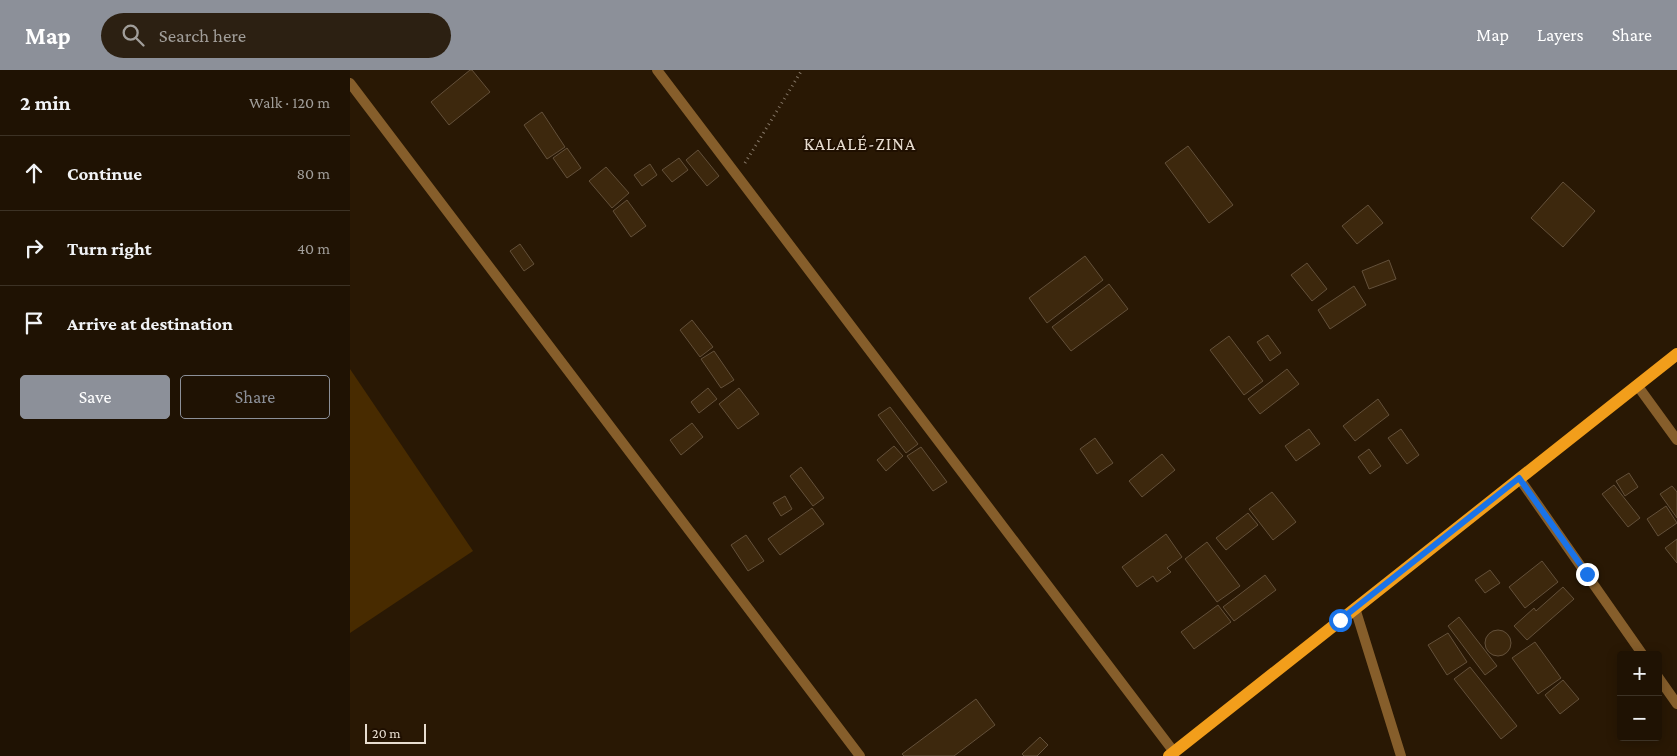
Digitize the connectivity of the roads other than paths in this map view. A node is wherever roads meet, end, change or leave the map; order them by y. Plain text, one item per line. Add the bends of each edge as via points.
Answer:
1 (656, 70) edge
2 (350, 83) edge
3 (1677, 354) edge
4 (1637, 386) junction
5 (1677, 440) edge
6 (1519, 478) junction
7 (1355, 608) junction
8 (1640, 651) edge
9 (1662, 683) edge
10 (1677, 704) edge
11 (1171, 754) edge
12 (860, 756) edge
13 (1401, 756) edge

1 - 11 street
2 - 12 street
3 - 4 main road
4 - 5 street
4 - 6 main road
6 - 7 main road
6 - 8 street
7 - 11 main road
7 - 13 street
9 - 10 street

